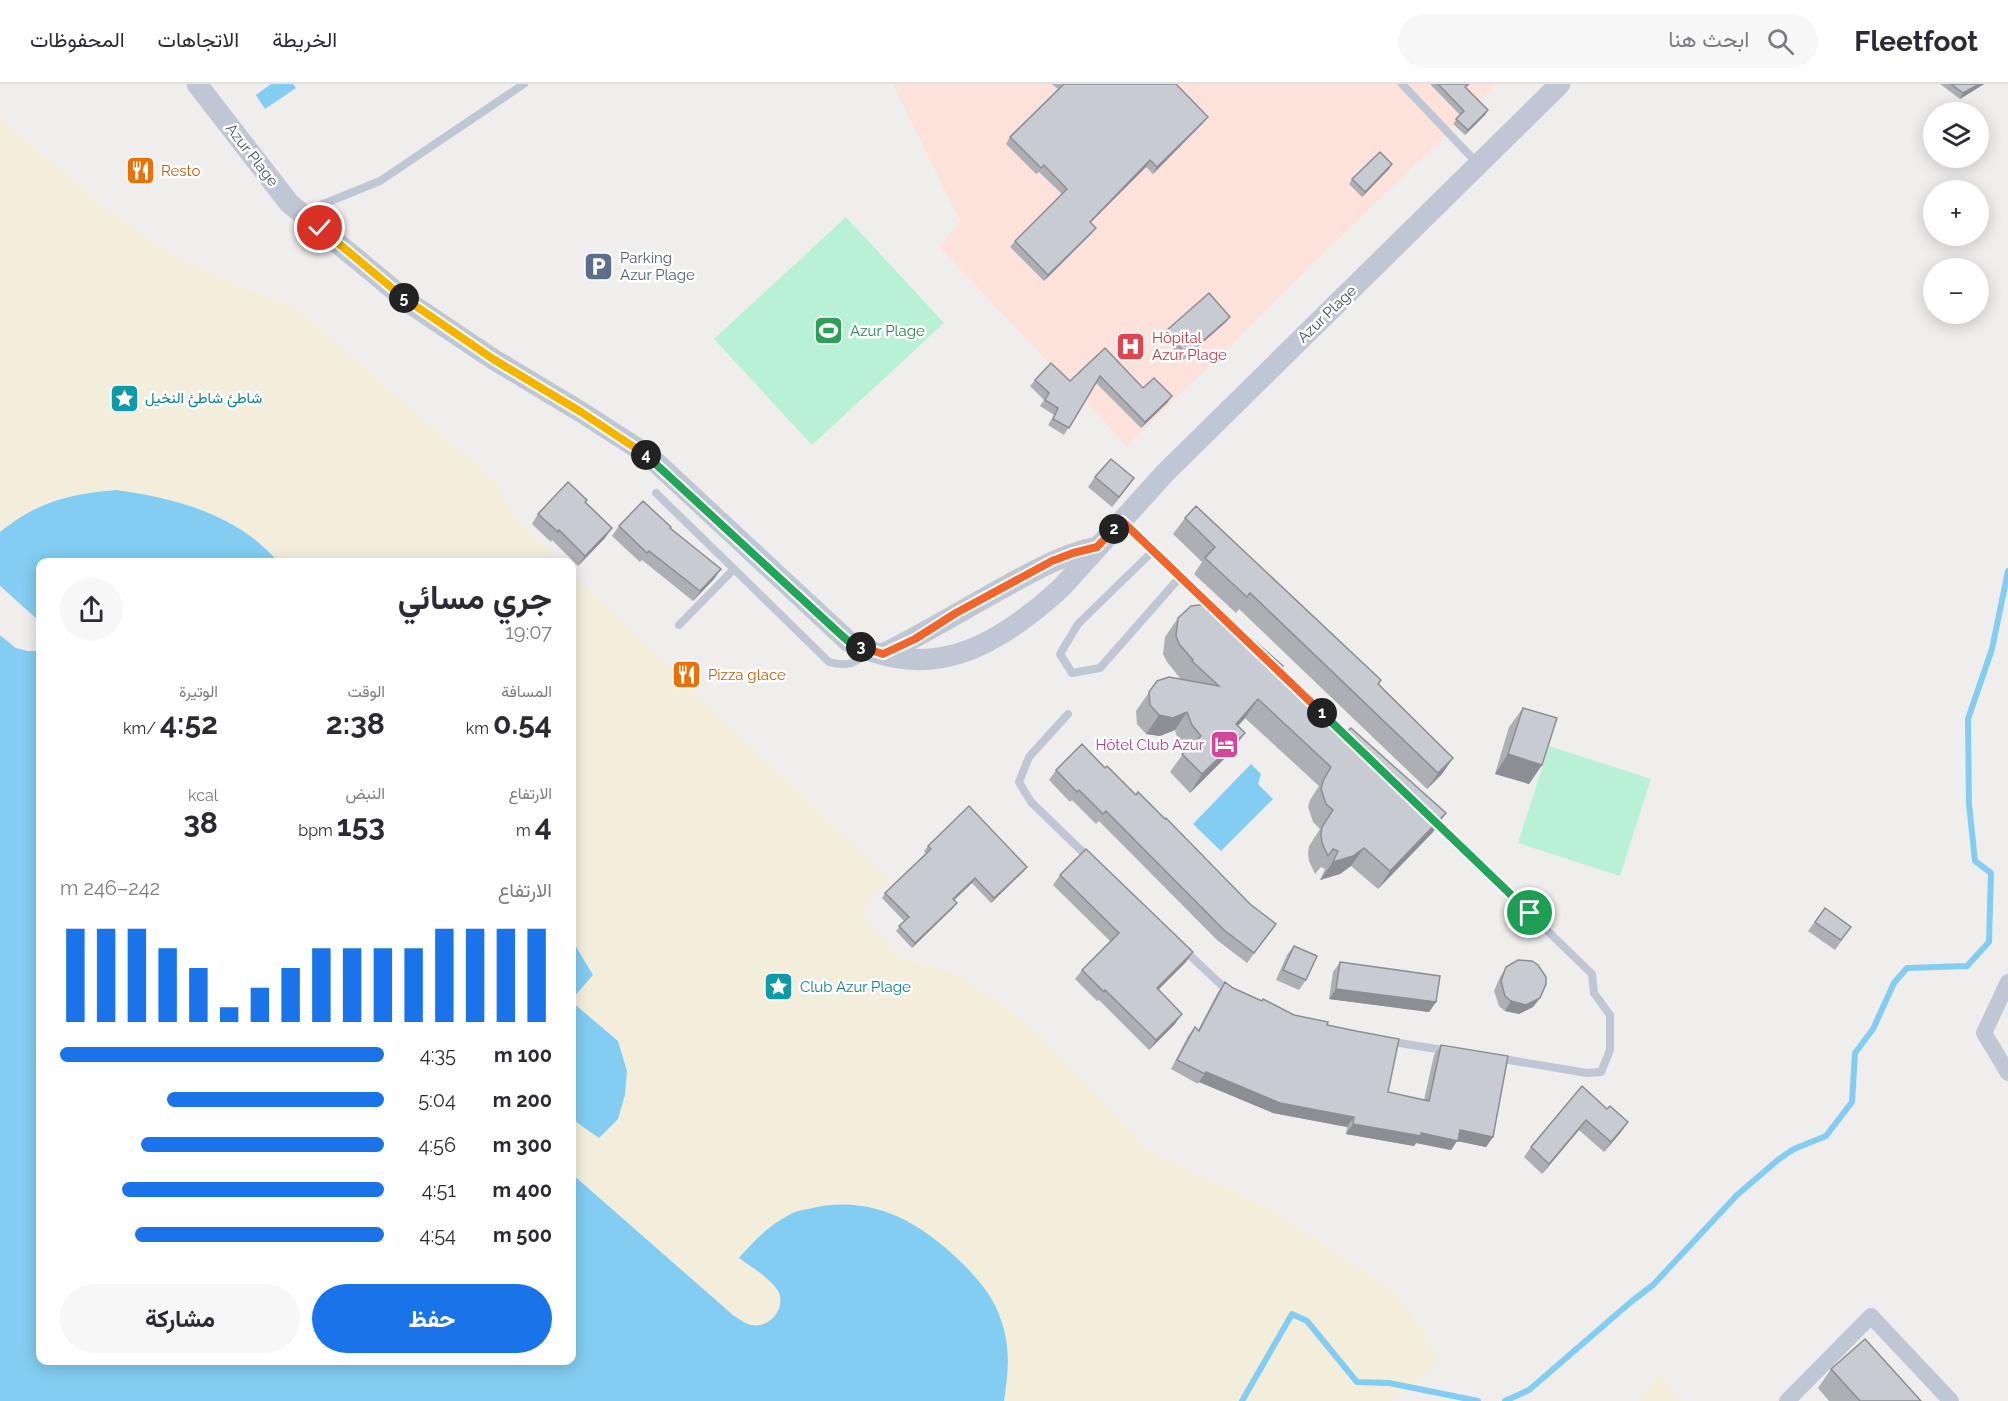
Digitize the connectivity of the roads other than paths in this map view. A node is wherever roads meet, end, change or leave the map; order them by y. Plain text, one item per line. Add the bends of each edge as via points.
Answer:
1 (197, 84) edge
2 (524, 84) edge
3 (1402, 84) edge
4 (1560, 84) edge
5 (1478, 164) junction
6 (301, 213) junction
7 (656, 492) dead end
8 (1122, 521) junction
9 (1097, 547) junction
10 (1153, 551) junction
11 (734, 569) junction
12 (1180, 577) junction
13 (1221, 616) edge
14 (678, 625) dead end
15 (875, 652) junction
16 (1262, 655) edge
17 (1068, 714) dead end
18 (1356, 745) edge
19 (1425, 812) edge
20 (1099, 868) edge
21 (1176, 942) edge
22 (2008, 982) edge
23 (1239, 995) edge
24 (1372, 1038) edge
25 (1463, 1053) edge
26 (1486, 1056) edge
27 (2008, 1073) edge
28 (1787, 1401) edge
29 (1951, 1401) edge

1 - 6 street, Azur Plage via 289,203
2 - 6 lane via 380,181
3 - 5 lane
4 - 5 street, Azur Plage
5 - 8 street, Azur Plage via 1165,473
6 - 15 street, Azur Plage via 411,304 648,455 844,637
7 - 11 lane
8 - 9 street, Azur Plage
8 - 10 lane
9 - 15 street via 1052,561 915,639
9 - 15 street, Azur Plage via 1048,600 979,647 946,658 915,661
10 - 12 lane
10 - 12 lane via 1078,624 1060,654 1072,673 1100,668
11 - 14 lane
11 - 15 lane via 829,662 846,665
12 - 13 lane
16 - 18 lane
17 - 20 lane via 1029,757 1019,782 1031,802
19 - 26 lane via 1592,974 1594,993 1610,1015 1610,1050 1601,1072
21 - 23 lane via 1228,992
22 - 27 street via 1984,1033
24 - 25 lane
28 - 29 street via 1871,1317

